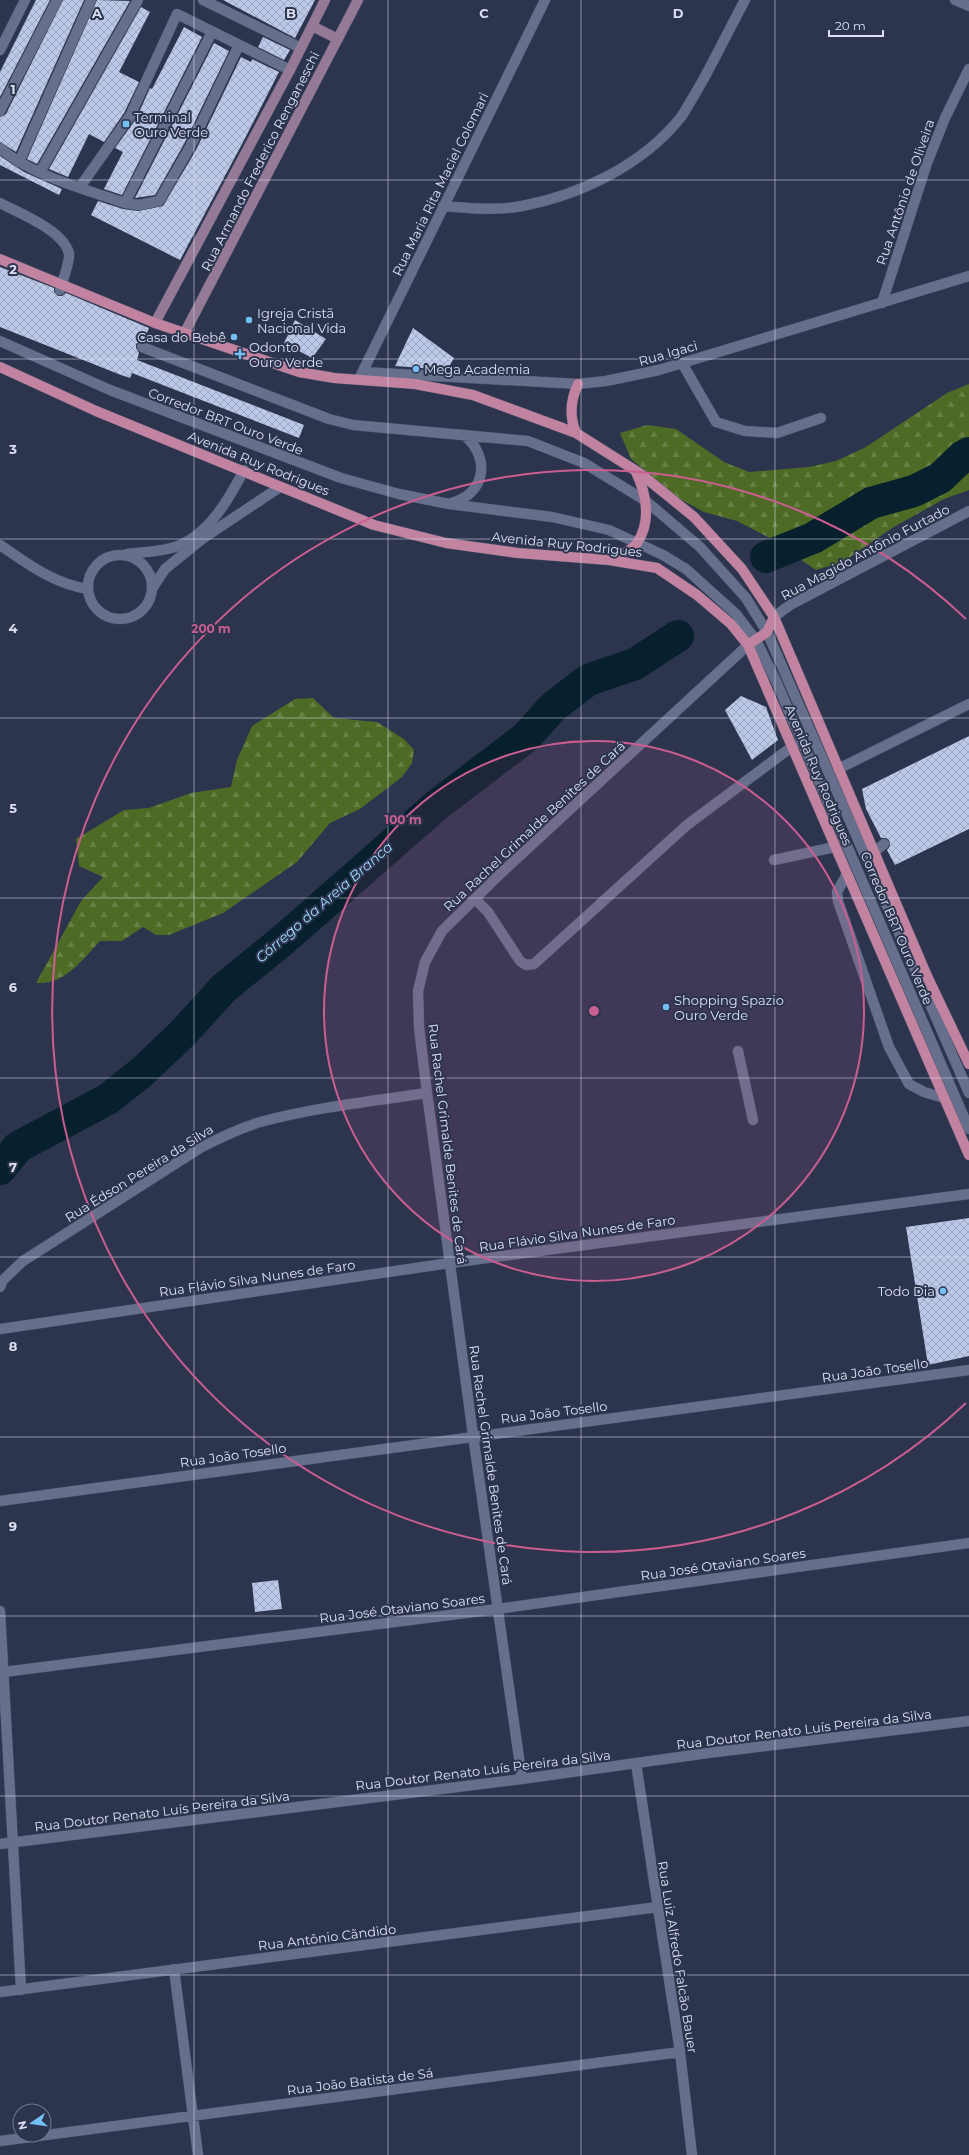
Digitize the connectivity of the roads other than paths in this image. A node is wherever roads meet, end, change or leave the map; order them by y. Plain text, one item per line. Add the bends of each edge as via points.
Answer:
1 (25, 0) edge
2 (57, 0) edge
3 (91, 0) edge
4 (138, 0) edge
5 (203, 0) edge
6 (324, 0) edge
7 (358, 0) edge
8 (545, 0) edge
9 (745, 0) edge
10 (955, 0) edge
11 (969, 6) edge
12 (312, 26) junction
13 (212, 32) junction
14 (338, 39) junction
15 (239, 45) junction
16 (301, 48) junction
17 (0, 50) edge
18 (290, 70) junction
19 (969, 70) edge
20 (0, 111) edge
21 (0, 148) edge
22 (19, 162) junction
23 (40, 172) junction
24 (80, 187) junction
25 (0, 203) edge
26 (125, 203) junction
27 (443, 206) junction
28 (0, 259) edge
29 (969, 276) edge
30 (61, 288) junction
31 (882, 303) junction
32 (155, 323) junction
33 (184, 334) junction
34 (0, 341) edge
35 (142, 347) dead end
36 (682, 363) junction
37 (0, 367) edge
38 (360, 376) junction
39 (578, 384) junction
40 (821, 418) dead end
41 (576, 433) junction
42 (464, 435) junction
43 (244, 470) junction
44 (635, 470) junction
45 (280, 487) junction
46 (646, 501) junction
47 (449, 504) junction
48 (969, 511) edge
49 (637, 543) junction
50 (0, 545) edge
51 (122, 554) junction
52 (609, 560) junction
53 (88, 589) junction
54 (152, 589) junction
55 (774, 616) junction
56 (767, 632) junction
57 (752, 642) junction
58 (969, 704) edge
59 (793, 746) junction
60 (838, 769) junction
61 (884, 844) dead end
62 (835, 847) junction
63 (874, 852) junction
64 (774, 860) dead end
65 (847, 874) junction
66 (475, 898) junction
67 (738, 1051) dead end
68 (969, 1064) edge
69 (427, 1093) junction
70 (969, 1093) edge
71 (944, 1098) junction
72 (753, 1120) dead end
73 (969, 1129) edge
74 (969, 1155) edge
75 (969, 1194) edge
76 (450, 1263) junction
77 (0, 1287) edge
78 (0, 1329) edge
79 (969, 1370) edge
80 (473, 1436) junction
81 (0, 1500) edge
82 (969, 1543) edge
83 (497, 1608) junction
84 (0, 1611) edge
85 (4, 1672) junction
86 (969, 1721) edge
87 (636, 1763) junction
88 (522, 1779) junction
89 (14, 1842) junction
90 (0, 1844) edge
91 (658, 1907) junction
92 (174, 1969) junction
93 (21, 1990) junction
94 (0, 1992) edge
95 (680, 2052) junction
96 (193, 2116) junction
97 (0, 2141) edge
98 (198, 2155) edge
99 (692, 2155) edge

1 - 17 street
2 - 20 street
3 - 22 street
4 - 23 street
5 - 16 street
6 - 12 main road, Rua Armando Frederico Renganeschi
7 - 14 main road, Rua Armando Frederico Renganeschi
8 - 27 street, Rua Maria Rita Maciel Colomari
9 - 27 street via 681,117 644,154 604,178 578,189 522,206 490,209
10 - 11 street
12 - 14 main road
12 - 16 main road, Rua Armando Frederico Renganeschi
13 - 15 street
13 - 24 street via 177,14 130,116
13 - 26 street
14 - 33 main road, Rua Armando Frederico Renganeschi
15 - 18 street
15 - 26 street via 190,147 158,201 139,206
16 - 18 main road, Rua Armando Frederico Renganeschi
18 - 32 main road, Rua Armando Frederico Renganeschi
19 - 31 street, Rua Antônio de Oliveira via 945,118 927,163
21 - 22 street
22 - 23 street
23 - 24 street
24 - 26 street
25 - 30 street via 54,233 64,243 69,255
27 - 38 street, Rua Maria Rita Maciel Colomari
28 - 30 main road, Avenida Ruy Rodrigues
29 - 31 street, Rua Igaci
30 - 32 main road, Avenida Ruy Rodrigues
31 - 36 street, Rua Igaci
32 - 33 main road, Avenida Ruy Rodrigues
33 - 38 main road, Avenida Ruy Rodrigues via 300,372 318,376
34 - 47 street, Corredor BRT Ouro Verde via 110,390 341,478
35 - 42 street, Corredor BRT Ouro Verde via 329,419 353,425
36 - 39 street, Rua Igaci via 621,378
36 - 40 street via 716,422 745,432 777,434
37 - 43 main road, Avenida Ruy Rodrigues via 96,411
38 - 39 street, Rua Igaci
38 - 41 main road, Avenida Ruy Rodrigues via 473,395
39 - 41 main road via 571,403 572,424
41 - 44 main road, Avenida Ruy Rodrigues
42 - 46 street, Corredor BRT Ouro Verde via 528,441 584,463
42 - 47 street via 476,446 482,470 472,492 465,498
43 - 45 main road, Avenida Ruy Rodrigues
43 - 51 street via 232,494 205,527 190,539 176,547
44 - 46 main road
44 - 55 main road, Avenida Ruy Rodrigues via 694,517 742,569
45 - 52 main road, Avenida Ruy Rodrigues via 374,525 446,543 518,553
45 - 54 street via 202,539 165,569
46 - 49 main road via 646,520
46 - 56 street, Corredor BRT Ouro Verde via 700,547 746,598
47 - 49 street, Corredor BRT Ouro Verde via 552,517 608,530
48 - 55 street, Rua Magido Antônio Furtado via 790,605
49 - 52 main road
49 - 57 street, Corredor BRT Ouro Verde via 686,569 736,614
50 - 53 street via 54,580 70,587
51 - 53 street via 101,560 93,568
51 - 54 street via 132,556 147,570
52 - 57 main road, Avenida Ruy Rodrigues via 657,568 697,594
53 - 54 street via 90,600 96,609 115,619 125,619 144,609 150,600
55 - 56 main road
55 - 60 main road, Avenida Ruy Rodrigues
56 - 57 main road
56 - 70 street, Corredor BRT Ouro Verde
57 - 59 main road, Avenida Ruy Rodrigues
57 - 66 street, Rua Rachel Grimalde Benites de Cará
57 - 73 street, Corredor BRT Ouro Verde via 779,689
58 - 60 street
59 - 62 main road, Avenida Ruy Rodrigues
59 - 66 street via 686,825 534,964 526,965 520,961 488,912
60 - 63 main road, Avenida Ruy Rodrigues
61 - 63 street
62 - 64 street
62 - 65 main road, Avenida Ruy Rodrigues
63 - 68 main road, Avenida Ruy Rodrigues via 927,976
65 - 71 main road, Avenida Ruy Rodrigues
65 - 71 street via 837,892 838,901 889,1047 909,1084
66 - 69 street, Rua Rachel Grimalde Benites de Cará via 442,931 425,962 418,991 419,1027
67 - 72 street
69 - 76 street, Rua Rachel Grimalde Benites de Cará
69 - 77 street, Rua Édson Pereira da Silva via 306,1111 264,1121 228,1134 200,1148 23,1261 3,1280
71 - 74 main road, Avenida Ruy Rodrigues
75 - 76 street, Rua Flávio Silva Nunes de Faro
76 - 78 street, Rua Flávio Silva Nunes de Faro
76 - 80 street, Rua Rachel Grimalde Benites de Cará
79 - 80 street, Rua João Tosello
80 - 81 street, Rua João Tosello
80 - 83 street, Rua Rachel Grimalde Benites de Cará
82 - 83 street, Rua José Otaviano Soares
83 - 85 street, Rua José Otaviano Soares
83 - 88 street, Rua Rachel Grimalde Benites de Cará
84 - 85 street
85 - 89 street
86 - 87 street, Rua Doutor Renato Luís Pereira da Silva
87 - 88 street, Rua Doutor Renato Luís Pereira da Silva
87 - 91 street, Rua Luiz Alfredo Falcão Bauer
88 - 89 street, Rua Doutor Renato Luís Pereira da Silva
89 - 90 street, Rua Doutor Renato Luís Pereira da Silva
89 - 93 street
91 - 92 street, Rua Antônio Cãndido
91 - 95 street, Rua Luiz Alfredo Falcão Bauer
92 - 93 street, Rua Antônio Cãndido
92 - 96 street
93 - 94 street, Rua Antônio Cãndido
95 - 96 street, Rua João Batista de Sá
95 - 99 street, Rua Luiz Alfredo Falcão Bauer
96 - 97 street, Rua João Batista de Sá
96 - 98 street

